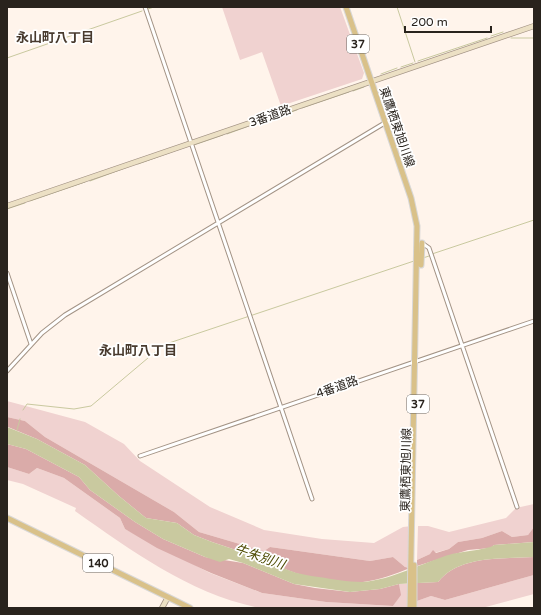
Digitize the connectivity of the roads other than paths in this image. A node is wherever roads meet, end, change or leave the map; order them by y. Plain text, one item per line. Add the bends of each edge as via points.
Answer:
1 (145, 7) edge
2 (346, 7) edge
3 (349, 7) edge
4 (534, 26) edge
5 (373, 81) junction
6 (387, 122) junction
7 (191, 143) junction
8 (7, 206) edge
9 (219, 223) junction
10 (420, 243) junction
11 (7, 273) edge
12 (534, 321) edge
13 (31, 344) junction
14 (462, 345) junction
15 (417, 360) junction
16 (7, 372) edge
17 (281, 406) junction
18 (140, 456) dead end
19 (312, 499) dead end
20 (517, 507) dead end
21 (7, 518) edge
22 (412, 547) junction
23 (168, 597) junction
24 (162, 608) edge
25 (190, 608) edge
26 (410, 608) edge
27 (414, 608) edge

1 - 7 street
2 - 5 main road, 東鷹栖東旭川線 / 37
3 - 5 main road, 東鷹栖東旭川線 / 37
4 - 5 street, 3番道路
5 - 6 main road, 東鷹栖東旭川線 / 37
5 - 7 street, 3番道路
6 - 9 street
6 - 10 main road, 東鷹栖東旭川線 / 37 via 411,198
7 - 8 street, 3番道路
7 - 9 street
9 - 13 street via 65,316
9 - 17 street
10 - 14 street via 429,248
10 - 15 main road, 東鷹栖東旭川線 / 37
11 - 13 street
12 - 14 street, 4番道路
13 - 16 street
14 - 15 street, 4番道路
14 - 20 street
15 - 17 street, 4番道路
15 - 22 main road, 東鷹栖東旭川線 / 37
17 - 18 street, 4番道路
17 - 19 street
21 - 23 main road, 140
22 - 26 main road, 東鷹栖東旭川線 / 37
22 - 27 main road, 東鷹栖東旭川線 / 37
23 - 24 street
23 - 25 main road, 140

